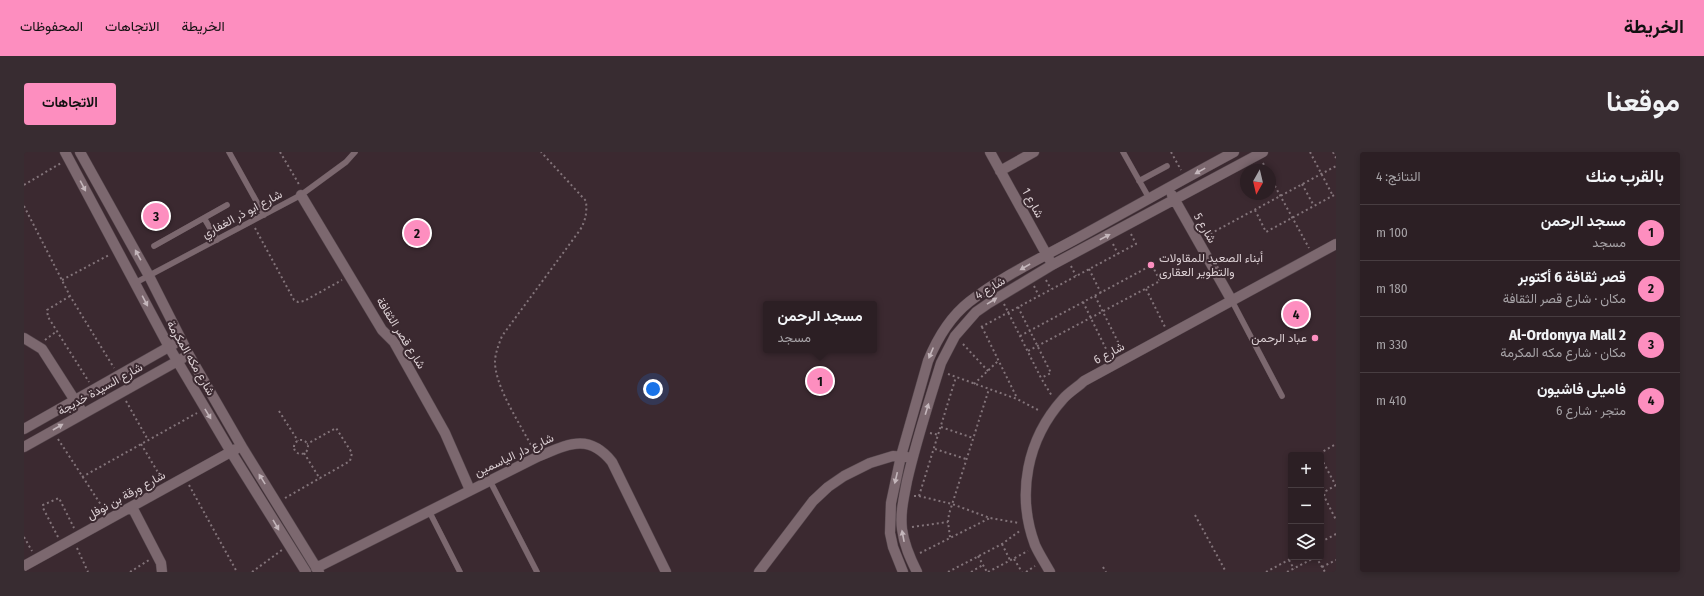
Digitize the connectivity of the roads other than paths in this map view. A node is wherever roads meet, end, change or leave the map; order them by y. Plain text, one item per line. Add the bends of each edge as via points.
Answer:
1 (80, 152) edge
2 (229, 152) edge
3 (990, 152) edge
4 (1034, 152) edge
5 (1123, 152) edge
6 (1234, 152) edge
7 (1263, 152) edge
8 (356, 153) edge
9 (66, 155) edge
10 (1167, 166) dead end
11 (1000, 171) junction
12 (1139, 181) junction
13 (1168, 188) junction
14 (302, 194) junction
15 (1149, 198) junction
16 (1174, 200) junction
17 (227, 205) dead end
18 (264, 215) junction
19 (204, 218) junction
20 (217, 240) junction
21 (1336, 244) edge
22 (154, 246) dead end
23 (1046, 255) junction
24 (1052, 266) junction
25 (149, 276) junction
26 (135, 283) junction
27 (1232, 301) junction
28 (24, 338) edge
29 (181, 340) junction
30 (169, 347) junction
31 (189, 354) junction
32 (177, 361) junction
33 (1282, 396) dead end
34 (74, 400) junction
35 (83, 413) junction
36 (24, 429) edge
37 (24, 447) edge
38 (242, 447) junction
39 (231, 452) junction
40 (901, 456) junction
41 (912, 458) junction
42 (490, 480) junction
43 (470, 490) junction
44 (132, 506) junction
45 (429, 511) junction
46 (24, 566) edge
47 (317, 570) edge
48 (162, 572) edge
49 (306, 572) edge
50 (460, 572) edge
51 (537, 572) edge
52 (666, 572) edge
53 (759, 572) edge
54 (902, 572) edge
55 (917, 572) edge
56 (1050, 572) edge

25 -> 1 street, شارع مكه المكرمة
2 - 18 lane
3 - 11 street, شارع 1
4 - 11 street
5 - 12 lane
6 -> 13 street, شارع 4
7 - 16 street, شارع 4
8 - 14 lane, شارع ابو ذر الغفاري
9 -> 26 street, شارع مكه المكرمة
10 - 12 lane
11 - 23 street, شارع 1
12 - 15 lane
13 - 15 street, شارع 4
13 - 16 street, شارع 5
14 - 18 lane, شارع ابو ذر الغفاري
14 - 43 street, شارع قصر الثقافة via 382,330 394,342 410,370 445,433
15 - 23 street, شارع 4
24 -> 16 street, شارع 4
16 - 27 street, شارع 5
17 - 19 lane
18 - 20 lane, شارع ابو ذر الغفاري
19 - 20 lane
19 - 22 lane
20 - 25 lane, شارع ابو ذر الغفاري
21 - 27 street, شارع 6
23 - 24 street, شارع 1
23 -> 40 street, شارع 4 via 969,302 940,335 928,361
41 -> 24 street, شارع 4 via 941,363 955,336 976,312
25 - 26 lane, شارع ابو ذر الغفاري
25 - 29 street, شارع مكه المكرمة
26 -> 30 street, شارع مكه المكرمة
27 - 33 lane
27 - 56 street, شارع 6 via 1084,381 1064,398 1047,419 1035,443 1027,469 1025,496 1028,525 1036,547
28 - 34 street via 42,349
29 - 30 street, شارع السيدة خديجة
29 - 31 street, شارع مكه المكرمة
30 - 32 street, شارع مكه المكرمة
30 - 34 street, شارع السيدة خديجة
31 - 32 street, شارع السيدة خديجة
31 - 38 street, شارع مكه المكرمة
32 - 35 street, شارع السيدة خديجة
32 -> 39 street, شارع مكه المكرمة
34 - 35 street
34 - 36 street, شارع السيدة خديجة
37 -> 35 street, شارع السيدة خديجة
38 - 39 street, شارع ورقة بن نوفل
47 -> 38 street, شارع مكه المكرمة
39 - 44 street, شارع ورقة بن نوفل
39 -> 49 street, شارع مكه المكرمة
40 - 41 street
40 - 53 street via 870,463 828,487 813,502
40 -> 54 street, شارع 4 via 890,518 893,547
55 -> 41 street, شارع 4 via 904,544 901,528 901,513
42 - 43 street, شارع دار الياسمين
42 - 51 lane
42 - 52 street, شارع دار الياسمين via 573,443 595,446 612,462
43 - 45 street, شارع دار الياسمين
44 - 46 street, شارع ورقة بن نوفل
44 - 48 street via 161,563
45 - 47 street, شارع دار الياسمين
45 - 50 lane

